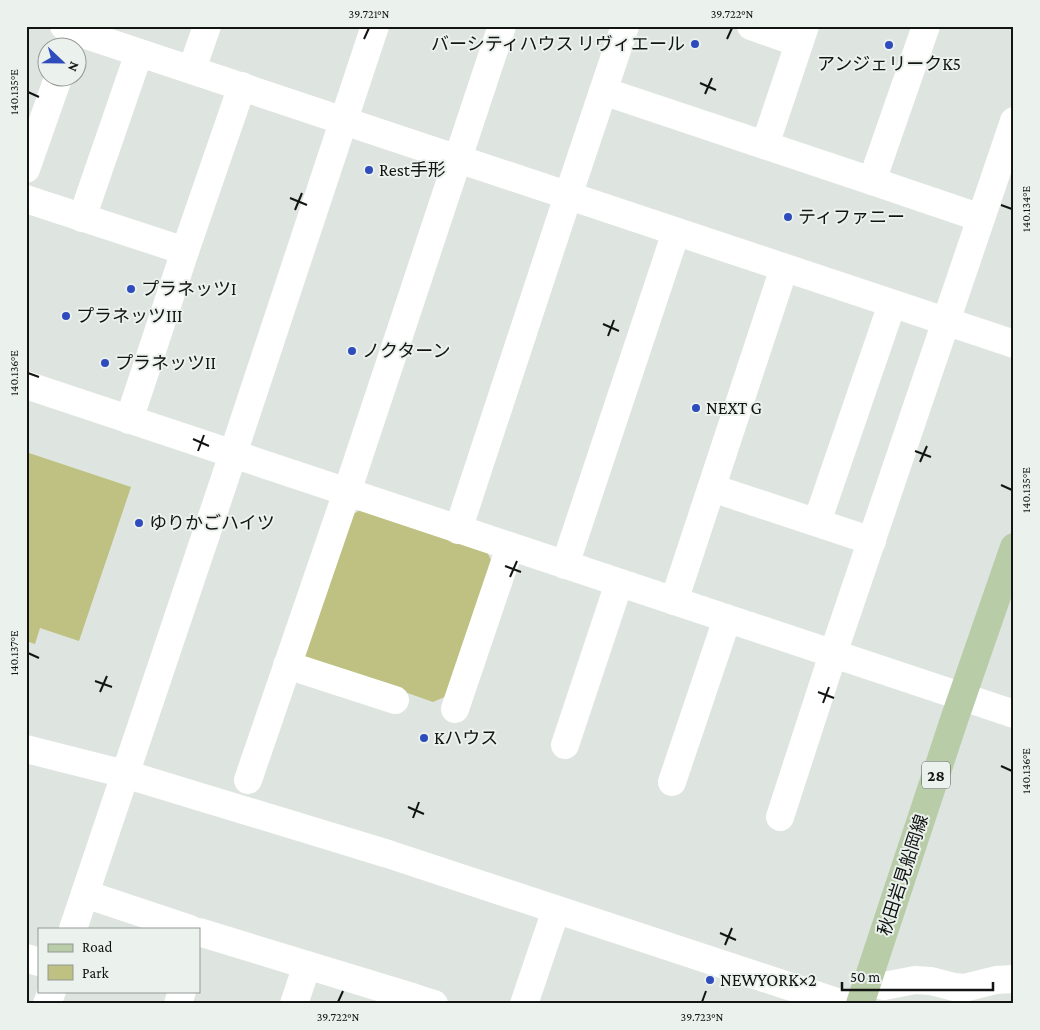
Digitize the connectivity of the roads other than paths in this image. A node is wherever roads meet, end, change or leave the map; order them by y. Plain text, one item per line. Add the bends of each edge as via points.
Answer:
1 (206, 26) edge
2 (374, 26) edge
3 (502, 26) edge
4 (625, 26) edge
5 (751, 26) edge
6 (926, 26) edge
7 (70, 33) edge
8 (802, 34) edge
9 (139, 53) junction
10 (192, 70) junction
11 (242, 86) junction
12 (54, 88) edge
13 (603, 91) junction
14 (343, 120) junction
15 (1014, 121) edge
16 (765, 145) junction
17 (458, 158) junction
18 (26, 169) edge
19 (872, 181) junction
20 (568, 196) junction
21 (26, 199) edge
22 (82, 218) junction
23 (981, 218) junction
24 (676, 232) junction
25 (185, 251) junction
26 (784, 268) junction
27 (892, 304) junction
28 (946, 321) junction
29 (1014, 344) edge
30 (26, 386) edge
31 (129, 420) junction
32 (232, 454) junction
33 (712, 488) junction
34 (347, 492) junction
35 (818, 522) junction
36 (458, 530) junction
37 (872, 541) junction
38 (510, 547) junction
39 (1014, 547) edge
40 (564, 565) junction
41 (619, 583) junction
42 (674, 601) junction
43 (727, 619) junction
44 (833, 654) junction
45 (287, 665) junction
46 (962, 696) junction
47 (395, 700) dead end
48 (455, 709) dead end
49 (1014, 714) edge
50 (565, 745) dead end
51 (26, 749) edge
52 (125, 774) junction
53 (248, 780) dead end
54 (672, 782) dead end
55 (780, 817) dead end
56 (85, 894) junction
57 (556, 910) junction
58 (73, 928) edge
59 (183, 928) edge
60 (200, 934) edge
61 (26, 958) edge
62 (38, 962) edge
63 (307, 965) junction
64 (1014, 979) edge
65 (52, 992) edge
66 (182, 992) edge
67 (863, 993) edge
68 (418, 1001) edge
69 (48, 1004) edge
70 (178, 1004) edge
71 (294, 1004) edge
72 (524, 1004) edge
73 (843, 1004) edge

1 - 10 street
2 - 14 street
3 - 17 street
4 - 13 street
5 - 8 street
6 - 19 street
7 - 9 street
8 - 16 street
9 - 10 street
9 - 22 street
10 - 11 street
11 - 14 street
11 - 25 street
12 - 18 street
13 - 16 street
13 - 20 street
14 - 17 street
14 - 32 street
15 - 23 street
16 - 19 street
17 - 20 street
17 - 34 street
19 - 23 street
20 - 24 street
20 - 36 street
21 - 22 street
22 - 25 street
23 - 28 street
24 - 26 street
24 - 40 street
25 - 31 street
26 - 27 street
26 - 33 street
27 - 28 street
27 - 35 street
28 - 29 street
28 - 37 street
30 - 31 street
31 - 32 street
32 - 34 street
32 - 52 street
33 - 35 street
33 - 42 street
34 - 36 street
34 - 45 street
35 - 37 street
36 - 38 street
37 - 44 street
38 - 40 street
38 - 48 street
39 - 46 main road, 秋田岩見船岡線 / 28
40 - 41 street
41 - 42 street
41 - 50 street
42 - 43 street
43 - 44 street
43 - 54 street
44 - 46 street
44 - 55 street
45 - 47 street
45 - 53 street
46 - 49 street
46 - 67 main road, 秋田岩見船岡線 / 28
51 - 52 street
52 - 56 street
52 - 57 street via 388,854
56 - 58 street
56 - 59 street
57 - 72 street
57 - 73 street
60 - 63 street
61 - 62 street
63 - 68 street
63 - 71 street
64 - 67 street via 964,988 915,980
65 - 69 street
66 - 70 street

